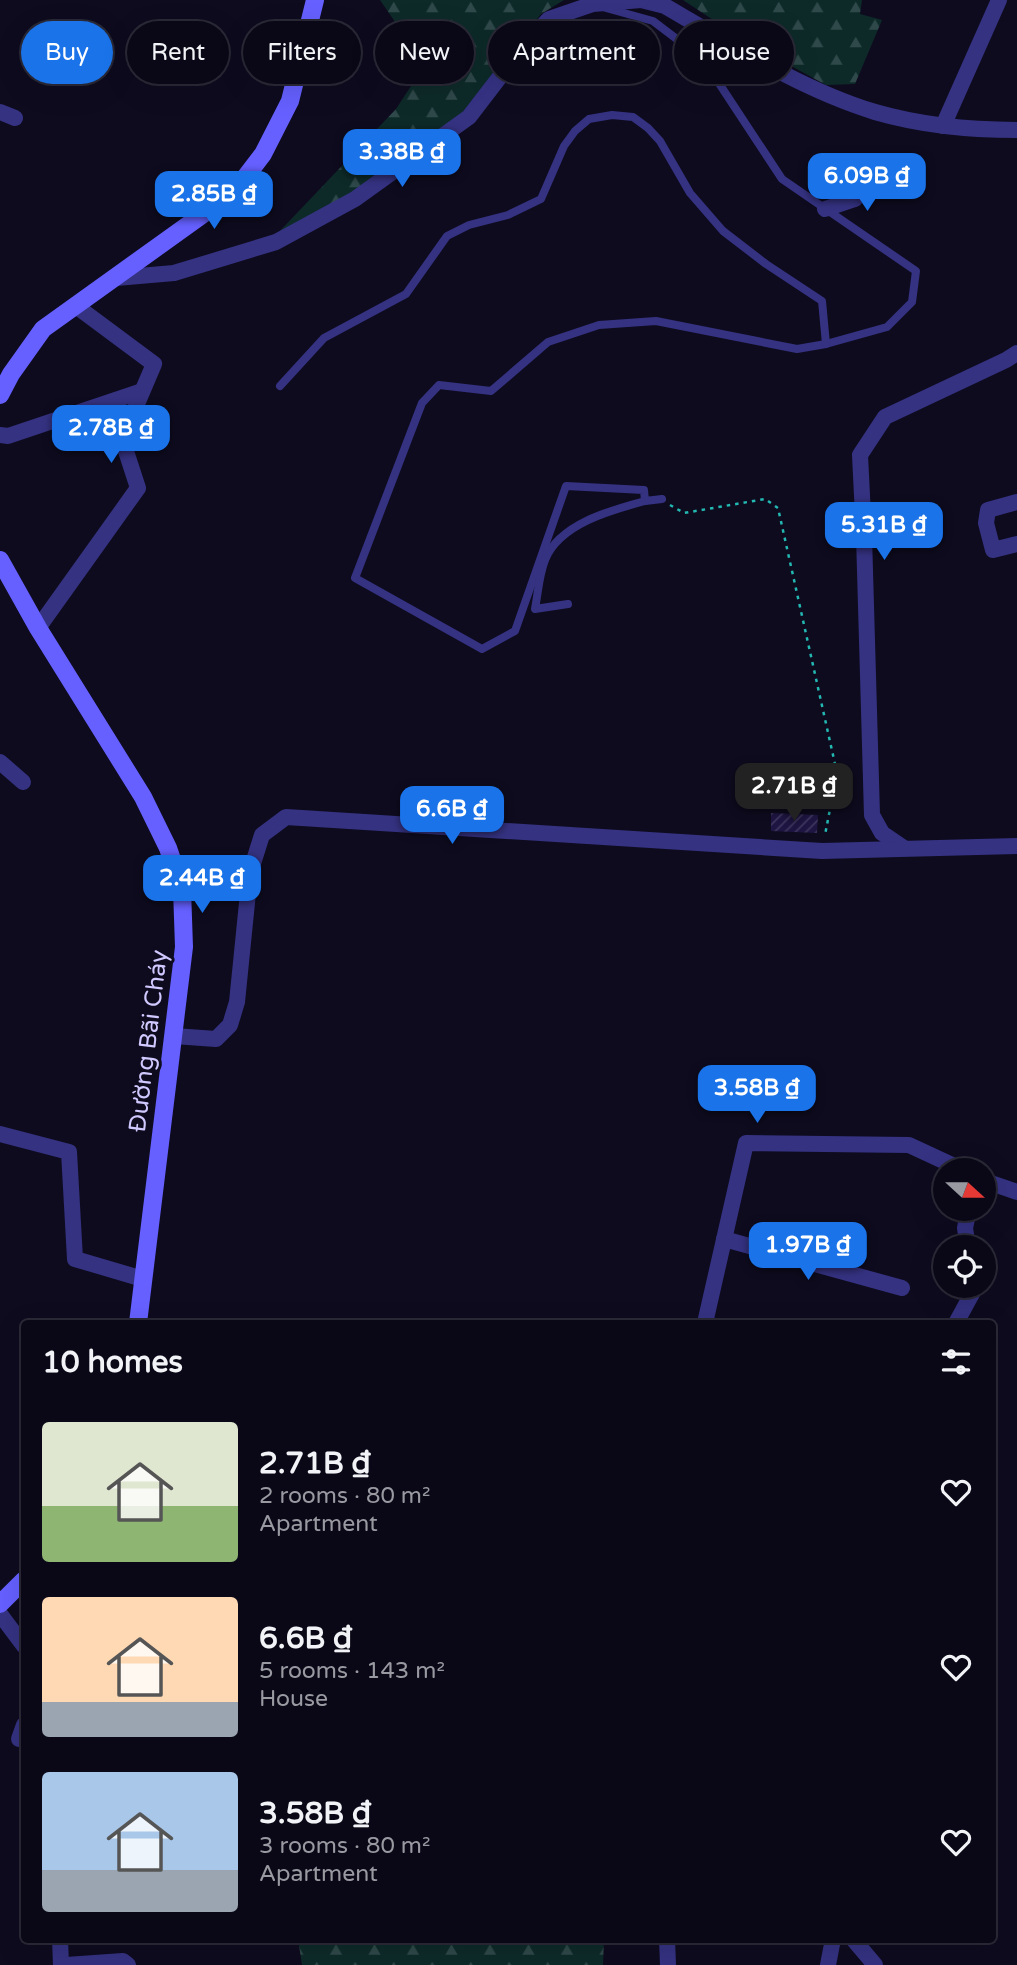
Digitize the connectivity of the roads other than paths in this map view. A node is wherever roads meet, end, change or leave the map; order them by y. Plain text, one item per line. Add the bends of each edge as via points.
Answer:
1 (314, 0) edge
2 (641, 0) edge
3 (999, 0) edge
4 (593, 5) junction
5 (943, 125) junction
6 (1017, 130) edge
7 (876, 171) dead end
8 (825, 209) junction
9 (116, 278) junction
10 (76, 306) junction
11 (826, 344) junction
12 (1017, 353) edge
13 (280, 386) dead end
14 (142, 391) junction
15 (1, 392) edge
16 (0, 435) edge
17 (662, 499) road end
18 (645, 501) junction
19 (1017, 502) edge
20 (1017, 544) edge
21 (0, 560) edge
22 (569, 604) dead end
23 (535, 609) junction
24 (520, 616) junction
25 (38, 628) junction
26 (0, 762) edge
27 (23, 782) dead end
28 (1017, 846) edge
29 (904, 848) junction
30 (174, 1035) junction
31 (0, 1133) edge
32 (937, 1158) edge
33 (996, 1186) edge
34 (1017, 1192) edge
35 (724, 1240) junction
36 (143, 1279) junction
37 (902, 1288) dead end
38 (970, 1298) edge
39 (138, 1320) edge
40 (706, 1320) edge
41 (958, 1320) edge
42 (21, 1583) edge
43 (0, 1604) edge
44 (0, 1614) edge
45 (21, 1642) edge
46 (60, 1943) edge
47 (667, 1943) edge
48 (832, 1943) edge
49 (856, 1943) edge
50 (63, 1965) edge
51 (128, 1965) edge
52 (668, 1965) edge
53 (828, 1965) edge
54 (875, 1965) edge

1 - 9 main road via 290,101 263,154 234,192
2 - 4 street
2 - 5 street via 665,6 806,85 875,112
3 - 5 street
4 - 8 lane via 653,21 703,59 782,180
4 - 9 street via 549,19 469,117 355,200 276,242 174,273
5 - 6 street
7 - 8 street via 855,200
8 - 11 lane via 916,271 912,302 887,327
9 - 10 main road
10 - 14 street via 154,364
10 - 15 main road via 43,329
11 - 13 lane via 822,301 723,231 690,193 648,128 633,117 612,115 589,119 575,131 541,199 447,236 406,294 324,338
11 - 24 lane via 797,349 656,321 599,325 548,342 491,391 439,385 422,403 355,578 482,649 515,631
12 - 29 street via 885,416 860,455 872,815 882,833
14 - 16 street
14 - 25 street via 122,439 138,488
17 - 18 lane
18 - 23 lane via 599,513 554,543 544,561
18 - 24 lane via 644,490 566,486
19 - 20 street via 988,510 986,523 993,550
21 - 25 main road, Đường Bãi Cháy
22 - 23 lane
23 - 24 lane
25 - 30 main road, Đường Bãi Cháy via 143,797 182,889 184,947
26 - 27 street
28 - 29 street
29 - 30 street via 822,850 286,817 262,835 250,873 237,1002 230,1025 216,1039
30 - 36 main road, Đường Bãi Cháy
31 - 36 street via 69,1152 75,1259
32 - 35 street via 909,1145 746,1143
33 - 34 street
35 - 37 street
35 - 40 street
36 - 39 main road, Đường Bãi Cháy
38 - 41 street
42 - 43 main road
44 - 45 street
46 - 50 street
47 - 52 street
48 - 53 street
49 - 54 street
50 - 51 street via 123,1961

